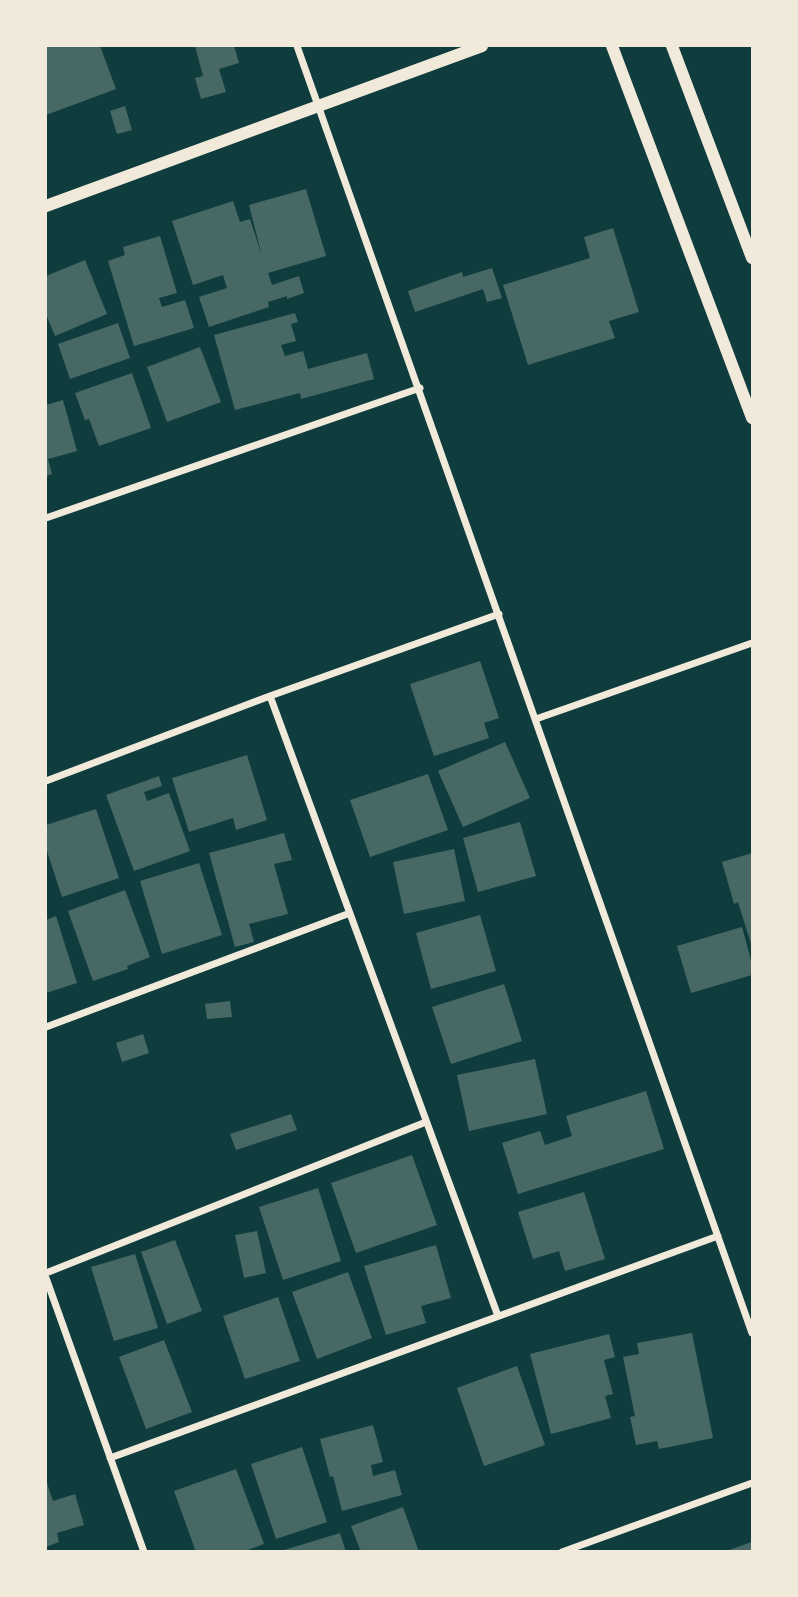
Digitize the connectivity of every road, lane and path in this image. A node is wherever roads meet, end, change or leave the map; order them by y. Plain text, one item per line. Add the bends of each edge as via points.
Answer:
1 (297, 46) edge
2 (482, 46) edge
3 (612, 46) edge
4 (672, 46) edge
5 (320, 105) junction
6 (46, 206) edge
7 (752, 257) edge
8 (420, 388) junction
9 (752, 418) edge
10 (46, 518) edge
11 (499, 614) junction
12 (752, 643) edge
13 (270, 696) junction
14 (536, 719) junction
15 (46, 781) edge
16 (350, 913) junction
17 (46, 1027) edge
18 (426, 1122) junction
19 (718, 1236) junction
20 (46, 1273) edge
21 (46, 1278) edge
22 (498, 1316) junction
23 (752, 1333) edge
24 (110, 1458) junction
25 (752, 1483) edge
26 (144, 1552) edge
27 (562, 1552) edge

1 - 5 street
2 - 5 street
3 - 9 street
4 - 7 street
5 - 6 street
5 - 8 street
8 - 10 street
8 - 11 street
11 - 13 street
11 - 14 street
12 - 14 street
13 - 15 street
13 - 16 street
14 - 19 street
16 - 17 street
16 - 18 street
18 - 20 street
18 - 22 street
19 - 22 street
19 - 23 street
21 - 24 street
22 - 24 street
24 - 26 street
25 - 27 street

